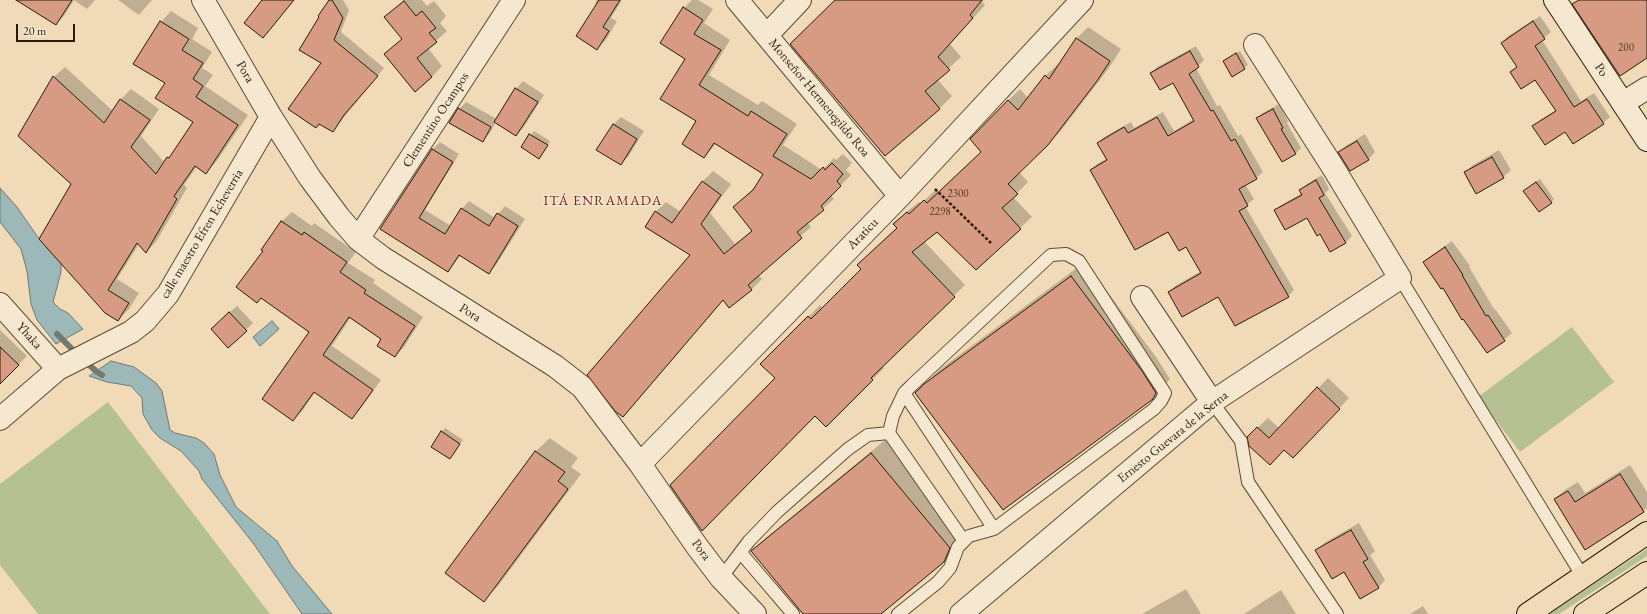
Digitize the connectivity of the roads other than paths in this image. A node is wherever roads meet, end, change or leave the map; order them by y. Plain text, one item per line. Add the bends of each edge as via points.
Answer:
1 (203, 0) edge
2 (514, 0) edge
3 (737, 0) edge
4 (800, 0) edge
5 (1082, 0) edge
6 (1555, 0) edge
7 (767, 35) junction
8 (1255, 45) dead end
9 (1647, 88) edge
10 (1623, 103) junction
11 (271, 117) junction
12 (1647, 140) edge
13 (900, 196) junction
14 (358, 239) junction
15 (1400, 278) junction
16 (1142, 297) dead end
17 (0, 304) edge
18 (66, 365) junction
19 (904, 393) junction
20 (1212, 402) junction
21 (0, 419) edge
22 (889, 433) junction
23 (640, 464) junction
24 (994, 529) junction
25 (1647, 533) edge
26 (964, 541) junction
27 (741, 552) junction
28 (1647, 573) edge
29 (1583, 576) junction
30 (722, 578) junction
31 (965, 613) edge
32 (754, 614) edge
33 (793, 614) edge
34 (898, 614) edge
35 (1337, 614) edge
36 (1528, 614) edge
37 (1585, 614) edge

1 - 11 street, Pora
2 - 14 street, Clementino Ocampos
3 - 7 street, Monseñor Hermenegildo Roa
4 - 7 street
5 - 13 street, Araticu
6 - 10 street, Po
7 - 13 street, Monseñor Hermenegildo Roa
8 - 15 street via 1334,168
9 - 10 street
10 - 12 street, Po
11 - 14 street, Pora via 310,178
11 - 18 street, calle maestro Efren Echeverria via 168,294 145,321 131,332
13 - 23 street, Araticu
14 - 23 street, Pora via 383,258 555,366 582,387
15 - 20 street, Ernesto Guevara de la Serna
15 - 29 lane
16 - 20 street
17 - 18 street, Yhaka
18 - 21 street, calle maestro Efren Echeverria
19 - 22 lane via 893,416
19 - 24 lane
19 - 24 lane via 1051,255 1066,254 1079,261 1165,393 1154,409
20 - 31 street, Ernesto Guevara de la Serna
20 - 35 lane via 1242,441 1248,482
22 - 26 lane
22 - 27 lane via 868,435 848,449 777,512
23 - 30 street, Pora
24 - 26 lane via 969,536
25 - 29 main road
26 - 34 lane via 958,547 950,568 938,582
27 - 30 lane
27 - 33 lane
28 - 37 main road
29 - 36 main road
30 - 32 street, Pora

